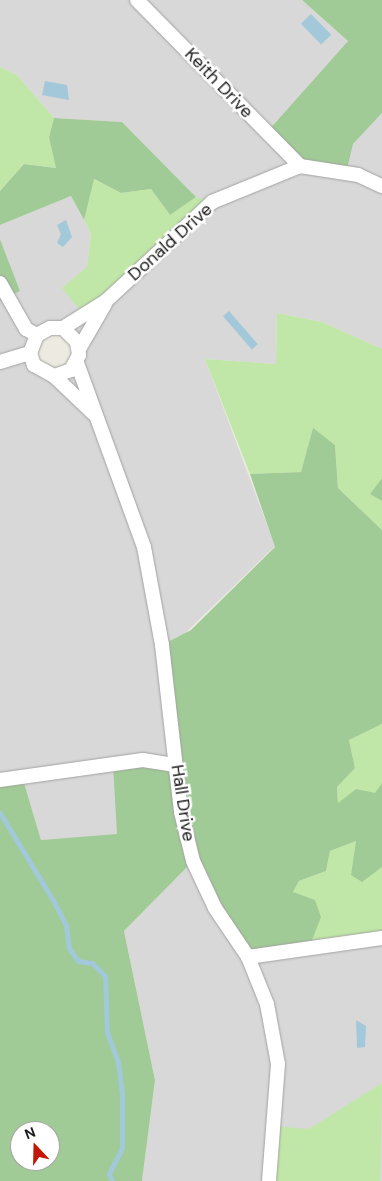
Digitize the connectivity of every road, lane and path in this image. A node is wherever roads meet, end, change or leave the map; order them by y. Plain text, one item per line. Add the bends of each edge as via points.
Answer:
1 (138, 0) edge
2 (300, 166) junction
3 (382, 186) edge
4 (0, 283) edge
5 (106, 301) junction
6 (63, 328) junction
7 (37, 335) junction
8 (30, 353) junction
9 (78, 356) junction
10 (0, 362) edge
11 (54, 376) junction
12 (96, 416) junction
13 (176, 765) junction
14 (0, 780) edge
15 (382, 938) edge
16 (248, 957) junction
17 (269, 1181) edge

1 - 2 street, Keith Drive
2 - 3 street via 358,175
2 - 5 street, Donald Drive via 212,202
4 - 7 street via 26,330
5 - 6 street, Donald Drive
5 - 9 street, Donald Drive
6 - 7 street via 50,328
6 - 9 street
7 - 8 street
8 - 10 street
8 - 11 street via 38,370
9 - 11 street via 66,374
9 - 12 street, Hall Drive
11 - 12 street, Hall Drive
12 - 13 street, Hall Drive via 144,547
13 - 14 street via 143,760
13 - 16 street, Hall Drive via 181,812 193,861 215,908
15 - 16 street
16 - 17 street, Hall Drive via 267,1004 278,1064

